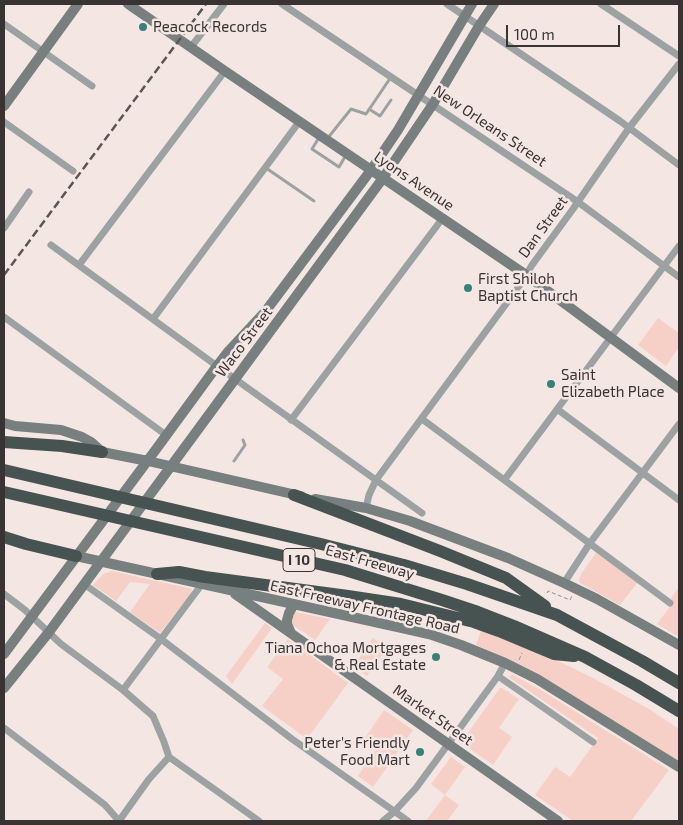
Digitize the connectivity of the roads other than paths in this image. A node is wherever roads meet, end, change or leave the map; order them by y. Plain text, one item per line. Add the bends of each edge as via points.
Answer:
1 (78, 4) edge
2 (128, 4) edge
3 (224, 4) edge
4 (282, 4) edge
5 (447, 4) edge
6 (472, 4) edge
7 (494, 4) edge
8 (601, 4) edge
9 (465, 16) junction
10 (4, 24) edge
11 (479, 26) junction
12 (191, 47) junction
13 (43, 52) junction
14 (679, 56) edge
15 (679, 64) edge
16 (225, 71) junction
17 (391, 77) junction
18 (92, 86) dead end
19 (419, 95) junction
20 (391, 100) dead end
21 (433, 104) junction
22 (4, 106) edge
23 (369, 109) junction
24 (4, 122) edge
25 (299, 122) junction
26 (629, 128) junction
27 (323, 138) junction
28 (347, 154) junction
29 (679, 165) edge
30 (266, 168) junction
31 (371, 170) junction
32 (74, 171) dead end
33 (384, 178) junction
34 (29, 192) dead end
35 (314, 202) dead end
36 (578, 202) junction
37 (442, 219) junction
38 (4, 228) edge
39 (51, 245) dead end
40 (679, 246) edge
41 (79, 265) junction
42 (665, 266) junction
43 (298, 268) junction
44 (526, 275) junction
45 (679, 277) edge
46 (310, 278) junction
47 (4, 318) edge
48 (153, 319) junction
49 (610, 338) junction
50 (217, 366) junction
51 (235, 379) junction
52 (679, 388) edge
53 (557, 410) junction
54 (422, 419) junction
55 (291, 420) junction
56 (4, 423) edge
57 (679, 424) edge
58 (166, 436) junction
59 (243, 440) dead end
60 (4, 442) edge
61 (102, 452) junction
62 (148, 461) junction
63 (234, 461) dead end
64 (170, 466) junction
65 (4, 470) edge
66 (642, 473) junction
67 (505, 479) junction
68 (376, 480) junction
69 (4, 492) edge
70 (294, 495) junction
71 (679, 500) edge
72 (366, 508) junction
73 (422, 513) dead end
74 (4, 537) edge
75 (590, 543) junction
76 (76, 556) junction
77 (100, 561) junction
78 (157, 574) junction
79 (564, 583) junction
80 (84, 584) junction
81 (202, 584) junction
82 (230, 590) junction
83 (4, 594) edge
84 (670, 602) dead end
85 (294, 604) junction
86 (557, 615) junction
87 (32, 617) junction
88 (49, 632) junction
89 (291, 633) junction
90 (161, 639) junction
91 (679, 645) edge
92 (4, 654) edge
93 (585, 658) junction
94 (505, 663) junction
95 (498, 676) junction
96 (679, 684) edge
97 (4, 688) edge
98 (123, 690) junction
99 (679, 711) edge
100 (4, 728) edge
101 (593, 742) dead end
102 (448, 744) junction
103 (169, 757) junction
104 (679, 767) edge
105 (394, 812) junction
106 (119, 821) edge
107 (259, 821) edge
108 (383, 821) edge
109 (408, 821) edge
110 (558, 821) edge

1 - 13 main road
2 - 12 main road, Lyons Avenue
3 - 12 street
4 - 17 street, New Orleans Street
5 - 9 street
6 - 9 main road, Waco Street
7 - 11 main road, Waco Street
8 - 14 street
9 - 11 street
9 - 19 main road, Waco Street
10 - 13 street
11 - 21 main road, Waco Street
11 - 26 street
12 - 16 main road, Lyons Avenue
13 - 18 street
13 - 22 main road
15 - 26 street, Dan Street
16 - 25 main road, Lyons Avenue
16 - 41 street
17 - 19 street, New Orleans Street
17 - 23 lane
19 - 21 street, New Orleans Street
19 - 31 main road, Waco Street
20 - 23 lane via 380,116
21 - 33 main road, Waco Street
21 - 36 street, New Orleans Street
23 - 27 lane via 366,114 351,109
24 - 32 street
25 - 27 main road, Lyons Avenue
25 - 30 street
26 - 29 street
26 - 36 street, Dan Street
27 - 28 main road, Lyons Avenue
27 - 28 lane via 312,149 339,167
28 - 31 main road, Lyons Avenue
30 - 35 lane
30 - 48 street
31 - 33 main road, Lyons Avenue
31 - 43 main road, Waco Street
33 - 37 main road, Lyons Avenue
33 - 46 main road, Waco Street
34 - 38 street
36 - 42 street, New Orleans Street
36 - 44 street, Dan Street
37 - 44 main road, Lyons Avenue
37 - 55 street
39 - 41 street
40 - 42 street
41 - 48 street
42 - 45 street, New Orleans Street
42 - 49 street
43 - 46 main road
43 - 50 main road, Waco Street via 265,312
44 - 49 main road, Lyons Avenue
44 - 54 street, Dan Street
46 - 51 main road, Waco Street
47 - 58 street
48 - 50 street
49 - 52 main road, Lyons Avenue
49 - 53 street
50 - 51 street
50 - 58 main road, Waco Street
51 - 55 street
51 - 64 main road, Waco Street
53 - 66 street
53 - 67 street
54 - 67 street
54 - 68 street, Dan Street
55 - 68 street
56 - 61 main road via 61,430 82,437
57 - 66 street
58 - 62 main road, Waco Street
59 - 63 lane via 245,445
60 - 61 highway
61 - 62 main road
62 - 64 main road
62 - 76 main road, Waco Street
64 - 70 main road
64 - 77 main road, Waco Street
65 - 86 highway, East Freeway / I 10 via 404,565
66 - 71 street
66 - 75 street
67 - 75 street
68 - 72 street, Dan Street
68 - 73 street
69 - 93 highway, East Freeway / I 10 via 345,570 478,612
70 - 72 main road
70 - 86 highway via 506,578
72 - 79 main road via 457,538
74 - 76 highway
75 - 79 street
75 - 84 street
76 - 77 main road, East Freeway Frontage Road
76 - 87 main road, Waco Street
77 - 78 main road, East Freeway Frontage Road
77 - 80 main road, Waco Street
78 - 81 main road, East Freeway Frontage Road
78 - 93 highway via 179,572 401,604 474,622 554,654
79 - 91 main road
80 - 88 main road, Waco Street
80 - 90 street
81 - 82 main road, East Freeway Frontage Road
81 - 90 street
82 - 85 main road, East Freeway Frontage Road
82 - 89 main road, Market Street
83 - 87 street
85 - 89 main road via 287,620
85 - 94 main road, East Freeway Frontage Road via 432,636
86 - 96 highway, East Freeway / I 10
87 - 88 street
87 - 92 main road, Waco Street via 9,642
88 - 97 main road, Waco Street
88 - 98 street
89 - 102 main road, Market Street
90 - 98 street
90 - 105 street via 292,740
93 - 99 highway, East Freeway / I 10
94 - 95 street
94 - 104 main road, East Freeway Frontage Road via 549,686
95 - 101 street
95 - 102 street
98 - 103 street via 153,716
100 - 106 street via 106,805
102 - 105 street
102 - 110 main road, Market Street
103 - 106 street
103 - 107 street
105 - 108 street
105 - 109 street

